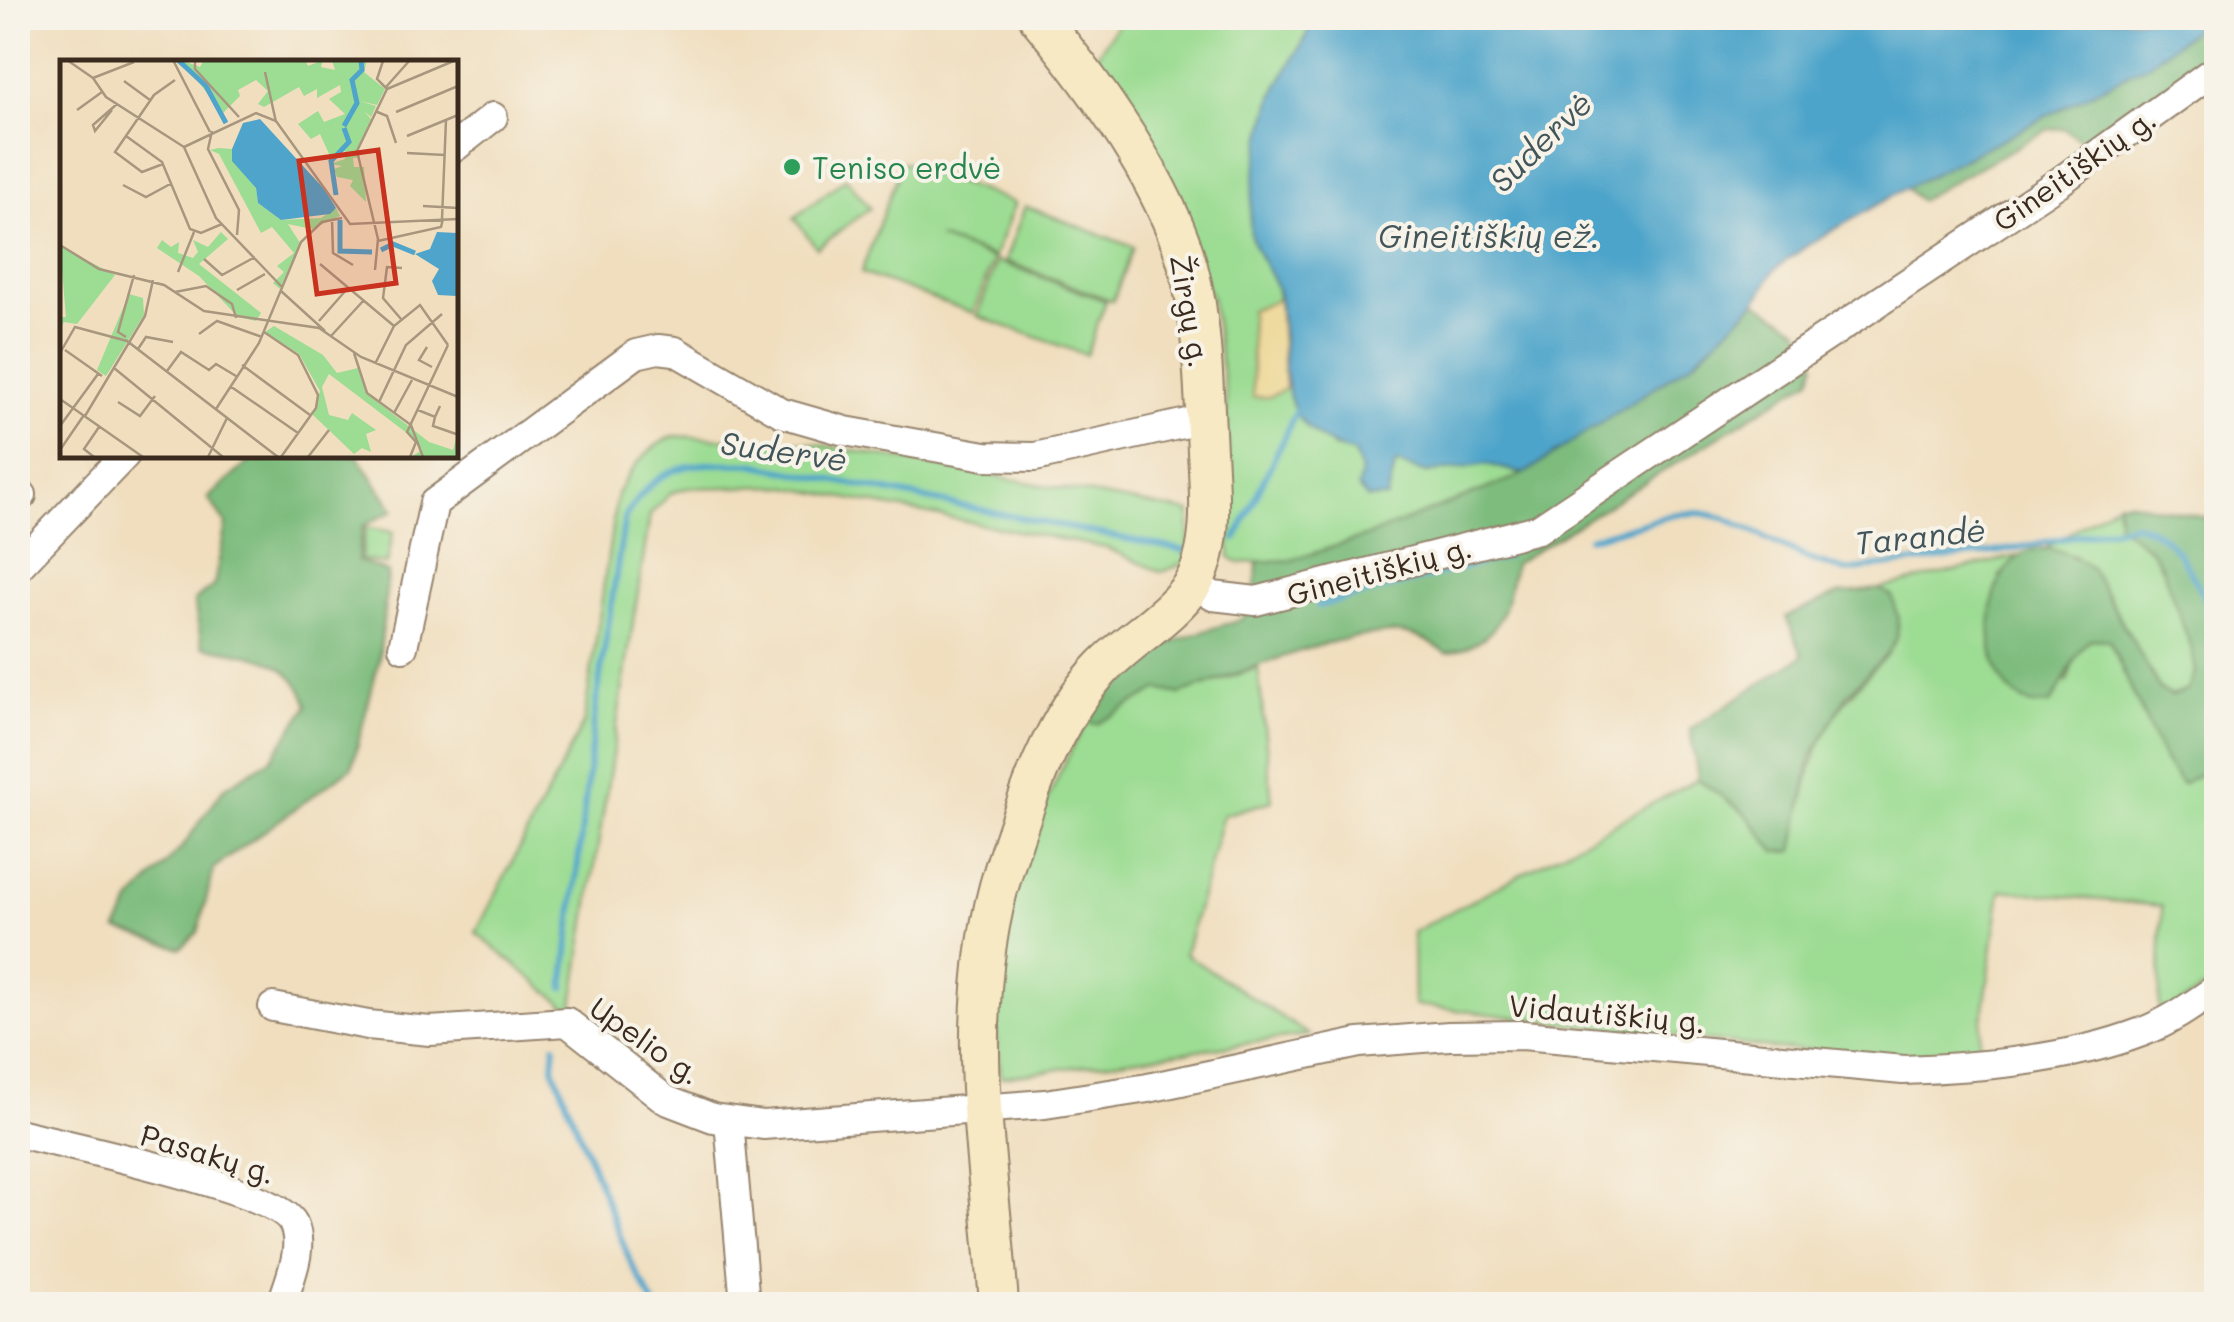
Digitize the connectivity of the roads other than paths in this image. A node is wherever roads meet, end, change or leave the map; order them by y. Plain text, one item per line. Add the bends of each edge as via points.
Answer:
1 (1039, 18) edge
2 (2216, 69) edge
3 (492, 117) dead end
4 (458, 145) edge
5 (1205, 419) junction
6 (122, 458) edge
7 (18, 567) edge
8 (1193, 583) junction
9 (403, 647) dead end
10 (2216, 989) edge
11 (273, 1006) dead end
12 (982, 1111) junction
13 (730, 1121) junction
14 (18, 1133) edge
15 (282, 1304) edge
16 (744, 1304) edge
17 (999, 1304) edge

1 - 5 street, Žirgų g. via 1111,116 1180,242
2 - 8 street, Gineitiškių g. via 2062,180 1538,528 1256,602 1213,596
3 - 4 street
5 - 8 street, Žirgų g. via 1208,522
5 - 9 street via 1035,456 985,456 845,432 782,413 674,352 648,350 434,503
6 - 7 street
8 - 12 street via 1081,694 1032,788 982,960 976,1024
10 - 12 street, Vidautiškių g. via 2144,1032 1966,1068 1903,1070 1523,1036 1449,1036 1359,1043 1148,1088
11 - 13 street, Upelio g. via 430,1030 567,1022 666,1100
12 - 13 street, Upelio g. via 763,1125
12 - 17 street
13 - 16 street
14 - 15 street, Pasakų g. via 222,1186 282,1210 293,1222 298,1246

